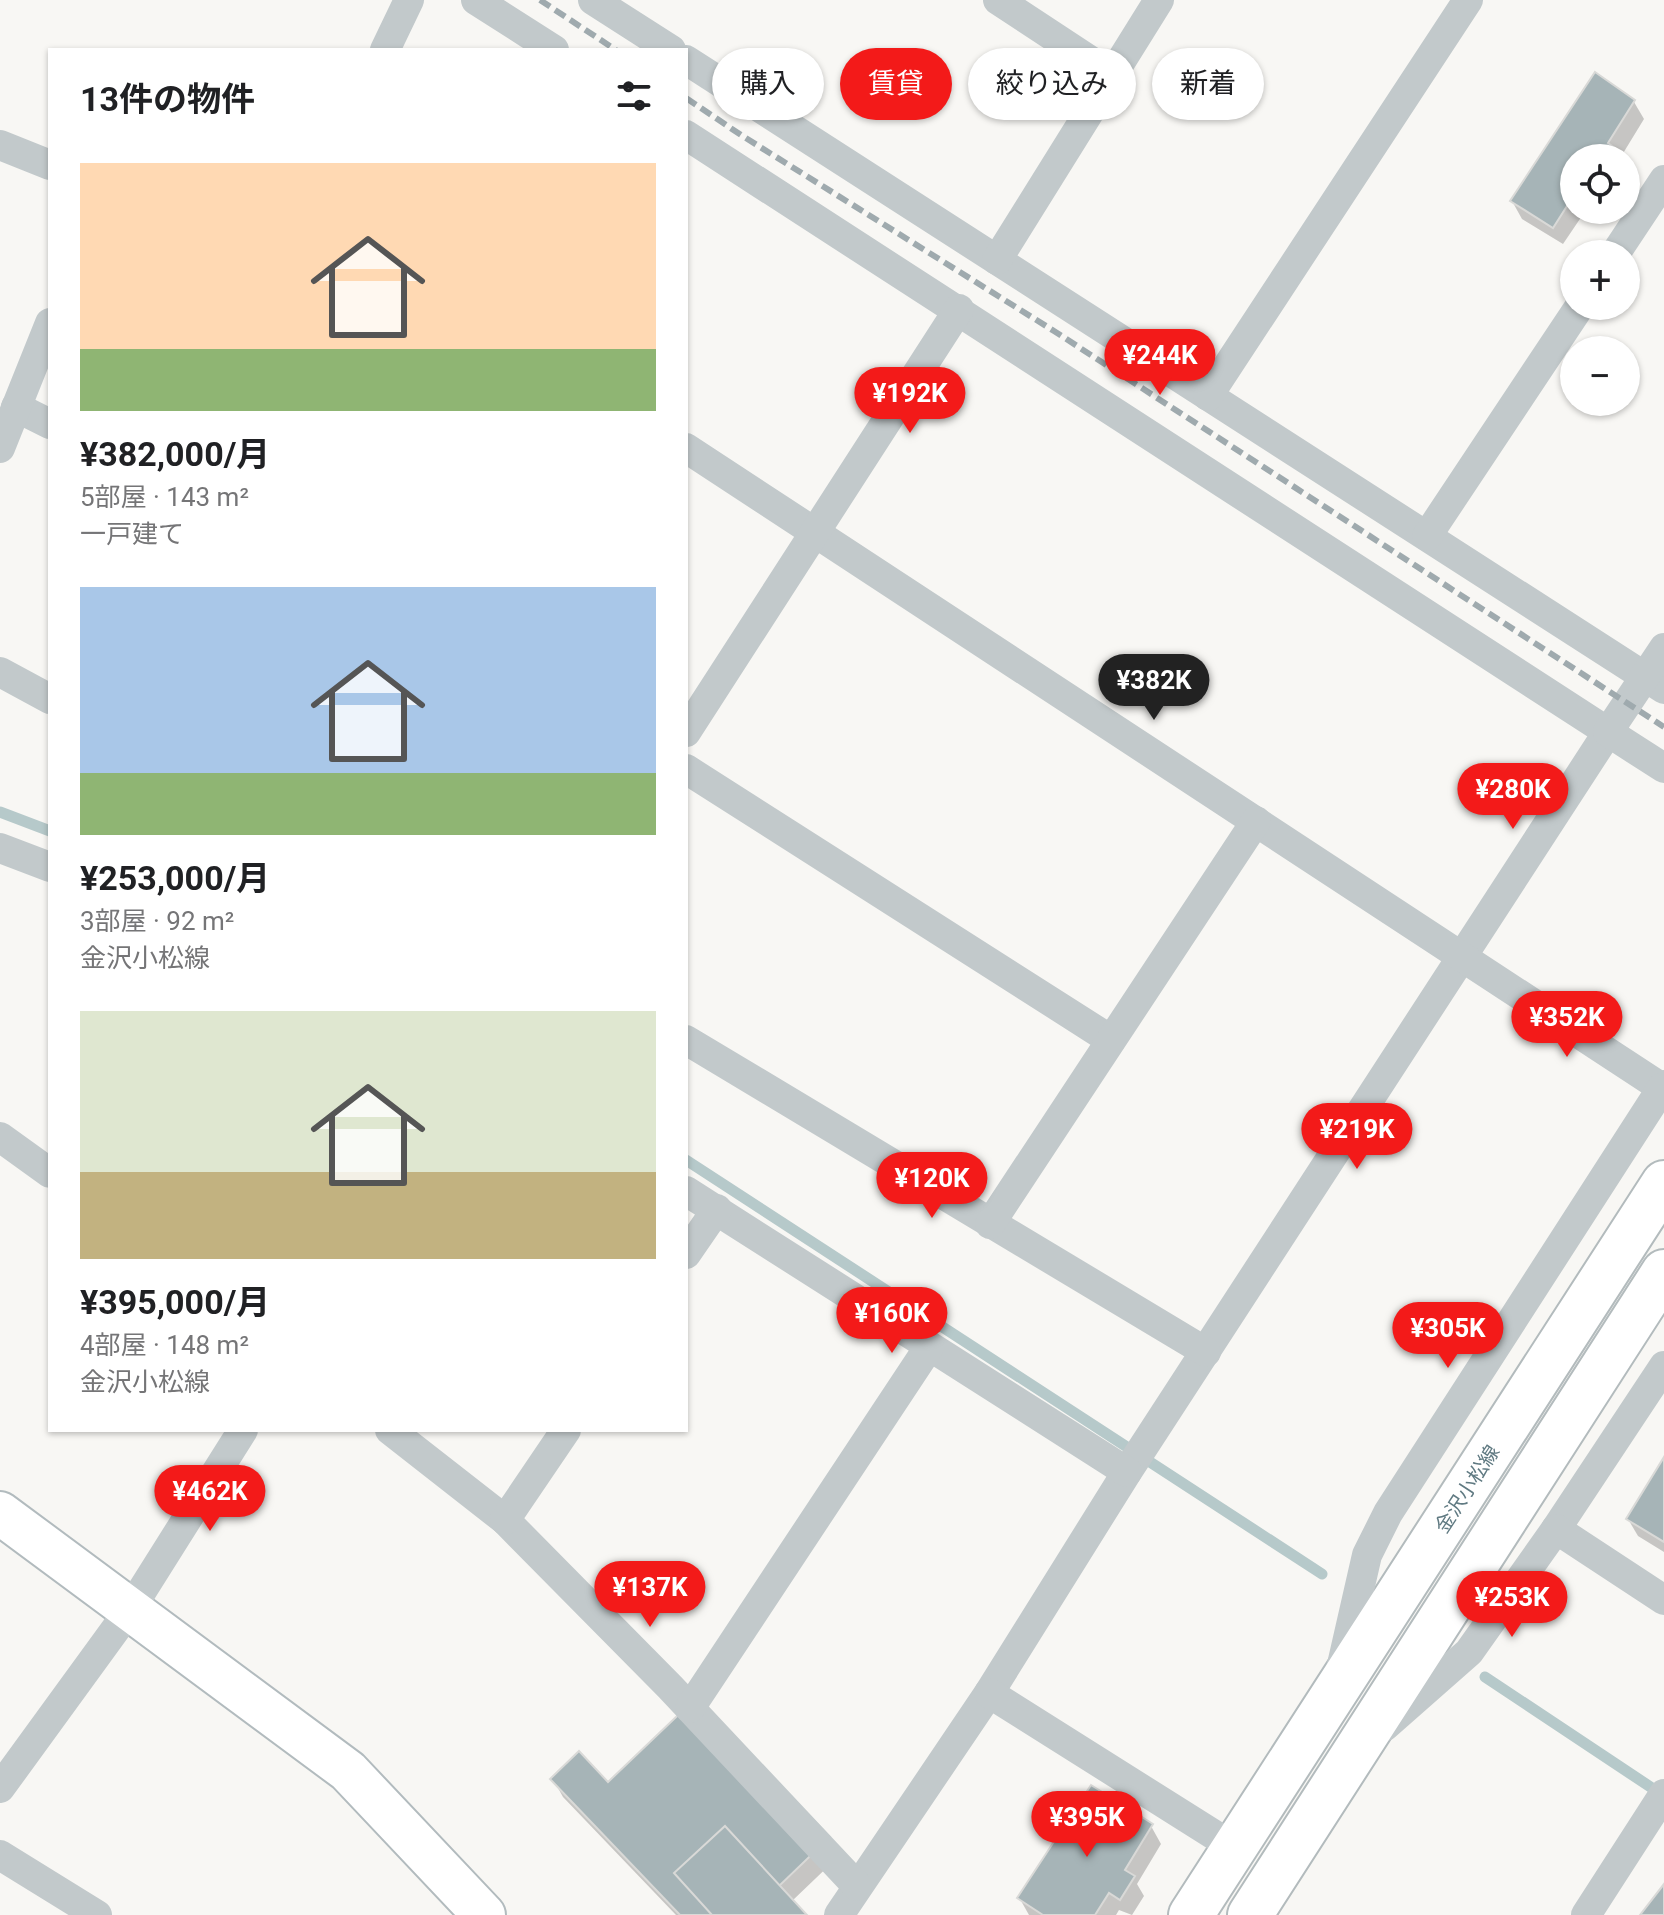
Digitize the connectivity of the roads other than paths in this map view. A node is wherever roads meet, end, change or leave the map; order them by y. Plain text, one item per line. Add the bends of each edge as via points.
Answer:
1 (409, 0) edge
2 (476, 0) edge
3 (593, 0) edge
4 (998, 0) edge
5 (1159, 0) edge
6 (1468, 0) edge
7 (386, 48) edge
8 (551, 48) edge
9 (668, 48) edge
10 (1071, 48) edge
11 (1129, 48) edge
12 (688, 61) edge
13 (1084, 120) edge
14 (688, 136) edge
15 (0, 145) edge
16 (48, 164) edge
17 (1664, 180) edge
18 (1624, 240) edge
19 (997, 260) junction
20 (959, 309) junction
21 (1571, 320) edge
22 (48, 328) edge
23 (1208, 396) junction
24 (16, 407) junction
25 (48, 423) edge
26 (0, 448) edge
27 (688, 449) edge
28 (815, 531) junction
29 (1427, 536) junction
30 (1664, 648) edge
31 (0, 672) edge
32 (1654, 682) edge
33 (48, 698) edge
34 (688, 729) edge
35 (1608, 732) junction
36 (1664, 768) edge
37 (688, 770) edge
38 (1256, 821) junction
39 (0, 848) edge
40 (48, 866) edge
41 (1463, 959) junction
42 (1111, 1040) junction
43 (688, 1041) edge
44 (1663, 1086) edge
45 (0, 1137) edge
46 (48, 1172) edge
47 (1664, 1183) edge
48 (688, 1192) edge
49 (717, 1209) junction
50 (990, 1224) junction
51 (688, 1251) edge
52 (1664, 1272) edge
53 (929, 1347) junction
54 (1206, 1352) junction
55 (1664, 1366) edge
56 (242, 1432) edge
57 (393, 1432) edge
58 (565, 1432) edge
59 (1136, 1459) junction
60 (0, 1513) edge
61 (505, 1520) junction
62 (1556, 1529) junction
63 (1664, 1600) edge
64 (131, 1608) junction
65 (989, 1693) junction
66 (1335, 1695) junction
67 (690, 1708) junction
68 (1357, 1751) junction
69 (0, 1788) edge
70 (1660, 1799) edge
71 (1235, 1848) junction
72 (0, 1855) edge
73 (857, 1886) junction
74 (481, 1914) edge
75 (97, 1915) edge
76 (839, 1915) edge
77 (1191, 1915) edge
78 (1250, 1915) edge
79 (1586, 1915) edge

1 - 7 street
2 - 8 street
3 - 9 street
4 - 10 street
5 - 11 street
6 - 23 street
12 - 19 street
13 - 19 street
14 - 20 street
15 - 16 street
17 - 18 street
19 - 23 street
20 - 28 street
20 - 35 street
21 - 29 street
22 - 24 street
23 - 29 street
24 - 25 street
24 - 26 street
27 - 28 street
28 - 34 street
28 - 38 street
29 - 32 street
30 - 32 street
31 - 33 street
32 - 35 street
35 - 36 street
35 - 41 street
37 - 42 street
38 - 41 street
38 - 42 street
39 - 40 street
41 - 44 street
41 - 54 street
42 - 50 street
43 - 50 street
44 - 66 street via 1388,1513 1367,1555
45 - 46 street
47 - 66 main road, 金沢小松線
48 - 49 street
49 - 51 street
49 - 53 street
50 - 54 street
52 - 68 main road
53 - 59 street
53 - 67 street
54 - 59 street
55 - 62 street
56 - 64 street
57 - 61 street
58 - 61 street
59 - 65 street
60 - 64 street
61 - 67 street
62 - 63 street
62 - 68 street via 1469,1652
64 - 69 street
64 - 74 street via 348,1771
65 - 71 street
65 - 73 street
66 - 71 main road, 金沢小松線
67 - 73 street
68 - 78 main road
70 - 79 street
71 - 77 main road, 金沢小松線
72 - 75 street
73 - 76 street

